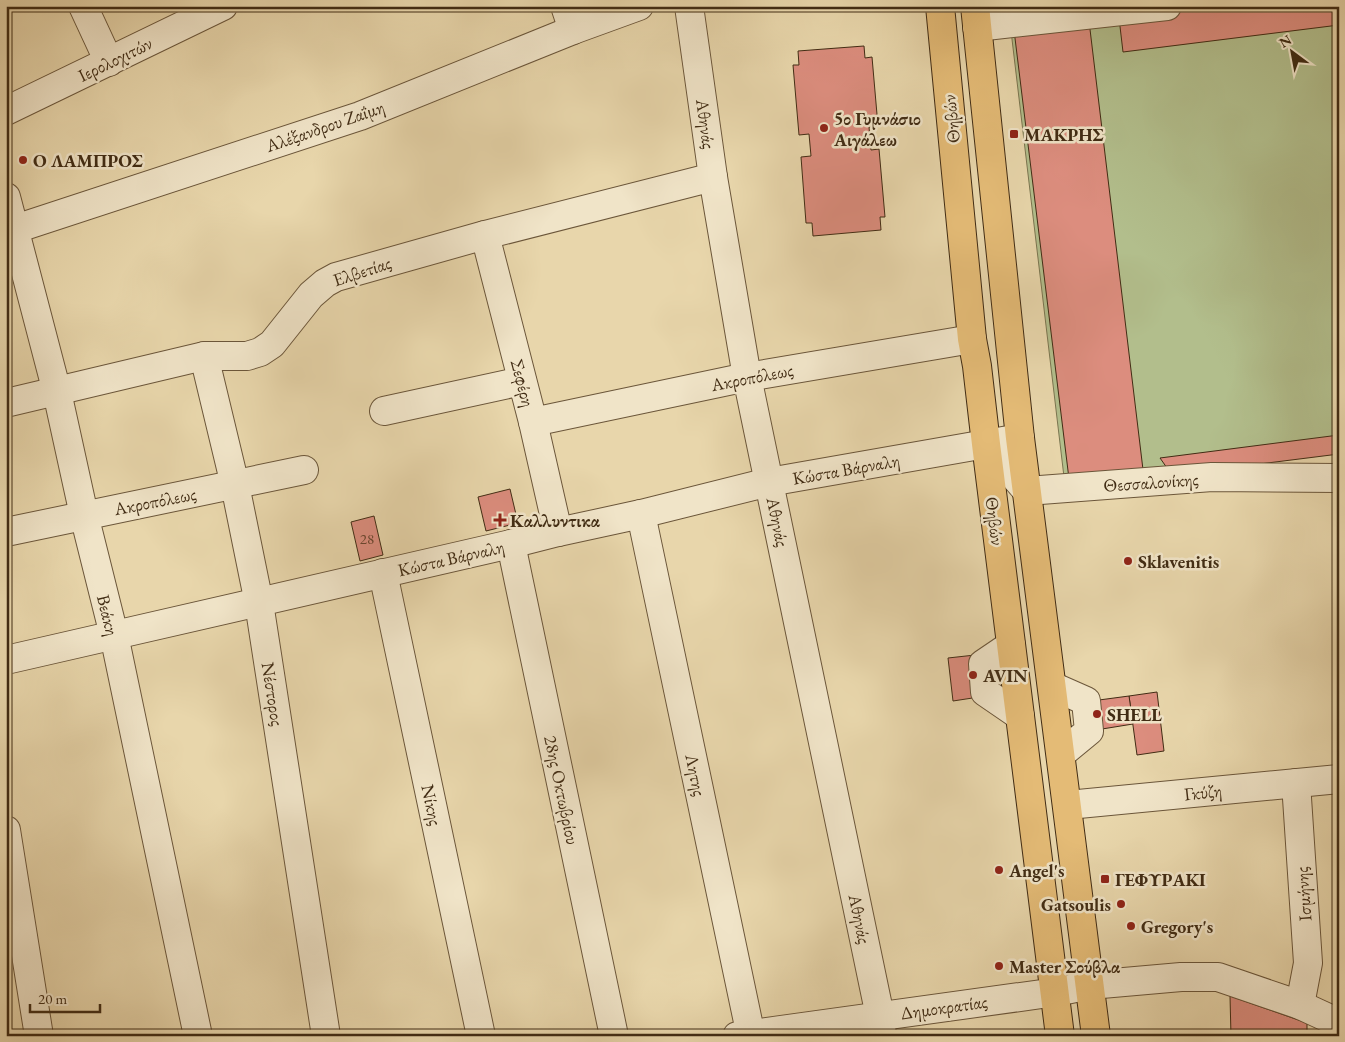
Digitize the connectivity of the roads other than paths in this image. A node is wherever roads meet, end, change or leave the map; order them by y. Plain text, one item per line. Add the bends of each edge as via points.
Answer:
1 (83, 6) edge
2 (223, 6) edge
3 (639, 6) edge
4 (689, 6) edge
5 (940, 6) edge
6 (1149, 7) edge
7 (976, 17) edge
8 (569, 18) edge
9 (109, 62) junction
10 (6, 111) edge
11 (713, 177) junction
12 (6, 196) edge
13 (11, 231) edge
14 (485, 235) junction
15 (972, 339) junction
16 (204, 356) junction
17 (747, 377) junction
18 (522, 381) junction
19 (57, 392) junction
20 (6, 403) edge
21 (384, 411) dead end
22 (533, 422) junction
23 (1020, 438) junction
24 (986, 444) junction
25 (304, 470) dead end
26 (1339, 478) edge
27 (769, 482) junction
28 (235, 485) junction
29 (1027, 491) junction
30 (641, 514) junction
31 (84, 515) junction
32 (6, 532) edge
33 (558, 532) junction
34 (511, 544) junction
35 (383, 573) junction
36 (259, 603) junction
37 (114, 635) junction
38 (6, 660) edge
39 (1339, 778) edge
40 (1296, 783) junction
41 (1068, 805) junction
42 (6, 830) edge
43 (1090, 985) junction
44 (1056, 992) junction
45 (1300, 1005) junction
46 (881, 1026) edge
47 (1334, 1027) edge
48 (746, 1035) edge
49 (39, 1036) edge
50 (198, 1036) edge
51 (326, 1036) edge
52 (481, 1036) edge
53 (614, 1036) edge
54 (1060, 1036) edge
55 (1096, 1036) edge

1 - 9 street
2 - 9 street, Ιερολοχιτών
3 - 8 street, Αλέξανδρου Ζαΐμη
4 - 11 street, Αθηνάς
5 - 15 main road, Θηβών
6 - 7 street
7 - 23 main road, Θηβών
8 - 13 street, Αλέξανδρου Ζαΐμη via 360,116
9 - 10 street, Ιερολοχιτών
11 - 14 street, Ελβετίας
11 - 17 street, Αθηνάς
12 - 13 street, Βεάκη
13 - 19 street, Βεάκη
14 - 16 street, Ελβετίας via 336,277 311,295 272,344 260,352 247,356
14 - 18 street, Σεφέρη
15 - 17 street, Ακροπόλεως
15 - 24 main road, Θηβών
16 - 19 street, Ελβετίας
16 - 28 street, Νέστορος
17 - 22 street, Ακροπόλεως
17 - 27 street, Αθηνάς
18 - 21 street
18 - 22 street, Σεφέρη
19 - 20 street, Ελβετίας
19 - 31 street, Βεάκη
22 - 33 street, Σεφέρη
23 - 24 street, Κώστα Βάρναλη
23 - 29 main road, Θηβών
24 - 27 street, Κώστα Βάρναλη
24 - 29 street
24 - 44 main road, Θηβών
25 - 28 street, Ακροπόλεως
26 - 29 street, Θεσσαλονίκης via 1212,477
27 - 30 street, Κώστα Βάρναλη
27 - 46 street, Αθηνάς
28 - 31 street, Ακροπόλεως
28 - 36 street, Νέστορος
29 - 41 main road, Θηβών
30 - 33 street, Κώστα Βάρναλη
30 - 48 street, Λητης
31 - 32 street, Ακροπόλεως
31 - 37 street, Βεάκη
33 - 34 street, Κώστα Βάρναλη
34 - 35 street, Κώστα Βάρναλη
34 - 53 street, 28ης Οκτωβρίου
35 - 36 street, Κώστα Βάρναλη
35 - 52 street, Νίκης
36 - 37 street, Κώστα Βάρναλη
36 - 51 street, Νέστορος
37 - 38 street, Κώστα Βάρναλη
37 - 50 street, Βεάκη
39 - 40 street, Γκύζη
40 - 41 street, Γκύζη
40 - 45 street, Ισμήνης via 1308,964
41 - 43 main road, Θηβών
42 - 49 street
43 - 44 street, Δημοκρατίας
43 - 45 street, Δημοκρατίας via 1218,976
43 - 55 main road, Θηβών
44 - 46 street, Δημοκρατίας
44 - 54 main road, Θηβών
45 - 47 street, Δημοκρατίας
46 - 48 street, Δημοκρατίας

